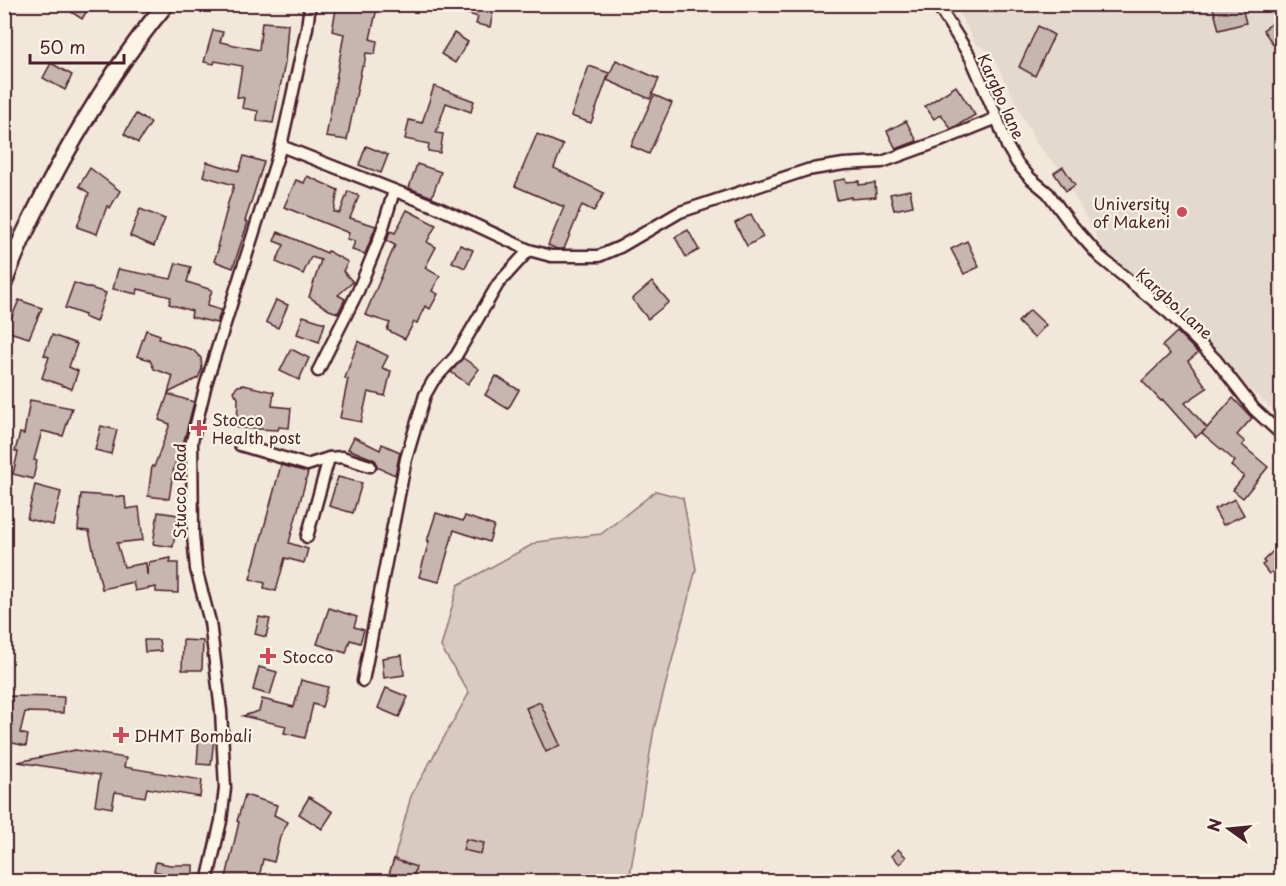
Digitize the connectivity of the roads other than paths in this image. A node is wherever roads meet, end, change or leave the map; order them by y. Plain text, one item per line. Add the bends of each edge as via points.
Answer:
1 (166, 4) edge
2 (310, 4) edge
3 (937, 4) edge
4 (997, 118) junction
5 (281, 146) junction
6 (394, 191) junction
7 (1048, 193) joint
8 (529, 250) junction
9 (9, 257) edge
10 (4, 283) edge
11 (318, 371) dead end
12 (1281, 435) edge
13 (240, 444) dead end
14 (329, 458) junction
15 (370, 466) dead end
16 (307, 537) dead end
17 (363, 681) dead end
18 (207, 882) edge

1 - 9 main road via 112,75
2 - 5 street, Stucco Road
3 - 4 street, Kargbo lane via 971,58
4 - 7 street, Kargbo lane via 1017,163
4 - 8 street via 882,162 807,170 680,212 599,256 551,256
5 - 6 street
5 - 18 street, Stucco Road via 206,384 192,441 196,569 210,622 225,788
6 - 8 street
6 - 11 street via 358,291
7 - 12 street, Kargbo Lane via 1100,257 1169,313
8 - 17 street via 498,284 456,356 425,395 406,459
9 - 10 main road
13 - 14 street via 306,465
14 - 15 street via 342,457
14 - 16 street

